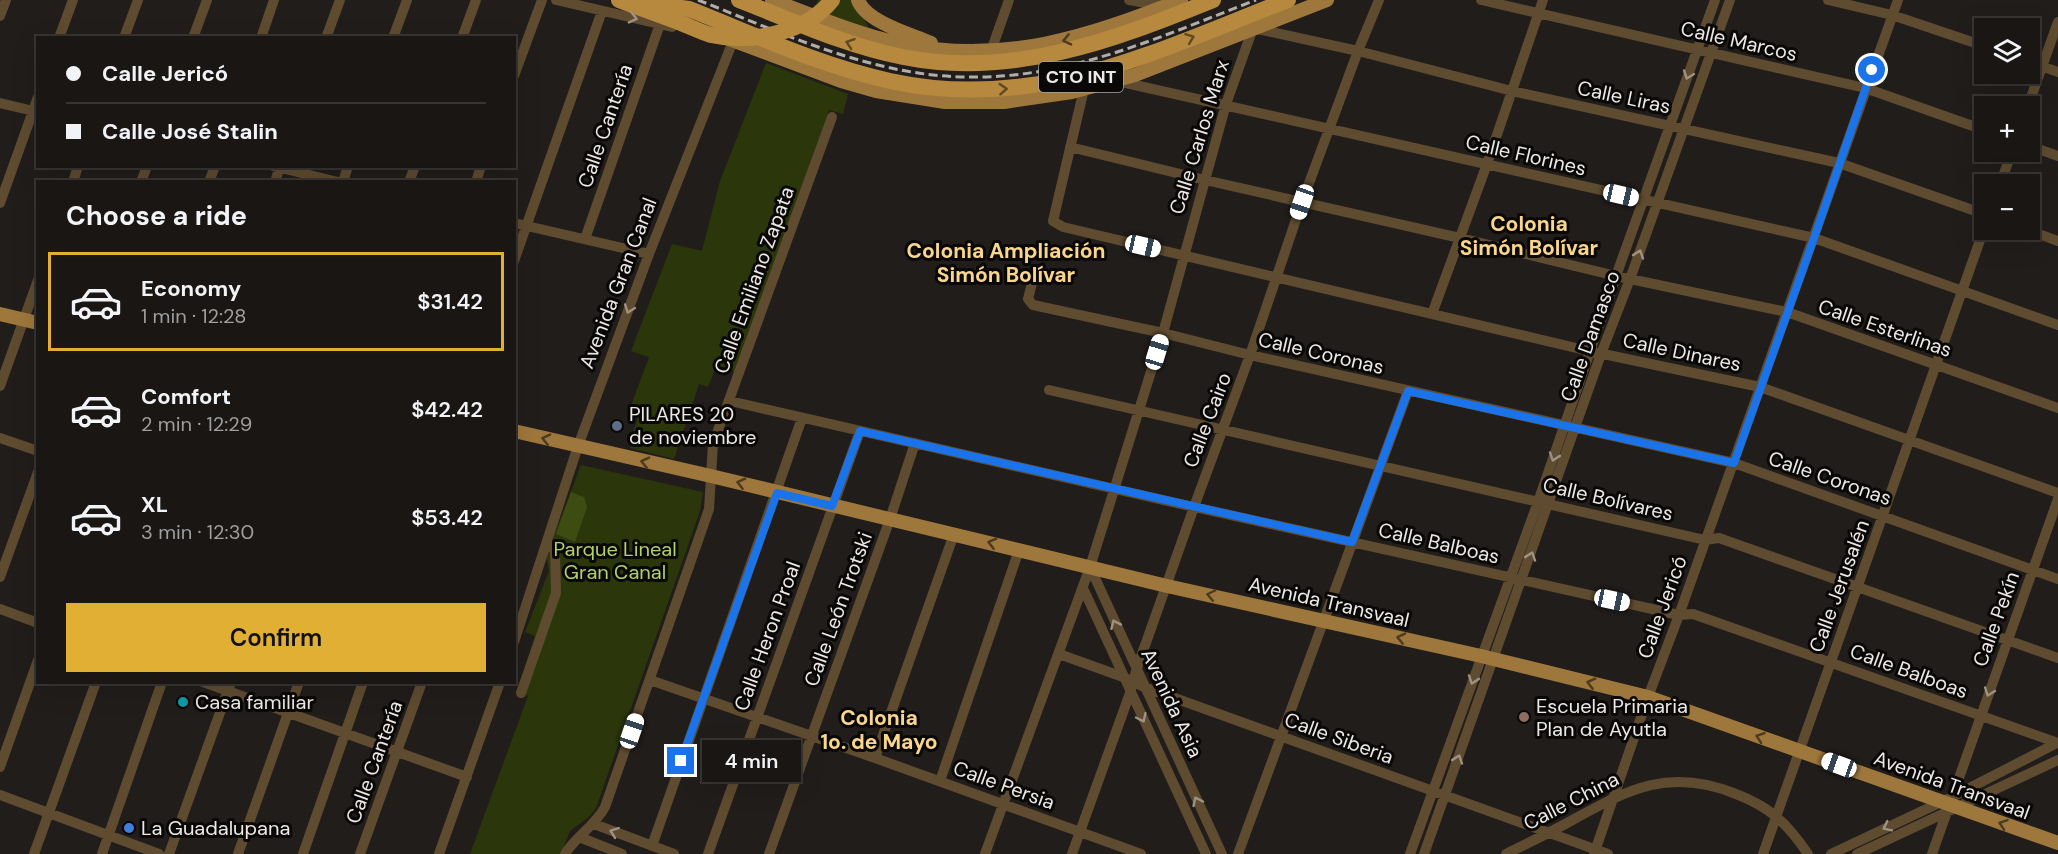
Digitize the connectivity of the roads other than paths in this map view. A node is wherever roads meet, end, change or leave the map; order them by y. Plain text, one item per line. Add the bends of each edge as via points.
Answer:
1 (6, 0) edge
2 (73, 0) edge
3 (138, 0) edge
4 (207, 0) edge
5 (274, 0) edge
6 (340, 0) edge
7 (407, 0) edge
8 (476, 0) edge
9 (542, 0) edge
10 (556, 0) edge
11 (619, 0) edge
12 (650, 0) edge
13 (739, 0) edge
14 (772, 0) edge
15 (832, 0) edge
16 (858, 0) edge
17 (1009, 0) edge
18 (1129, 0) edge
19 (1181, 0) edge
20 (1213, 0) edge
21 (1288, 0) edge
22 (1327, 0) edge
23 (1379, 0) edge
24 (1481, 0) edge
25 (1542, 0) edge
26 (1715, 0) edge
27 (1730, 0) edge
28 (1828, 0) edge
29 (1898, 0) edge
30 (667, 6) junction
31 (1165, 6) junction
32 (602, 11) junction
33 (784, 11) junction
34 (1538, 14) junction
35 (1892, 15) junction
36 (0, 16) edge
37 (2058, 22) edge
38 (660, 24) junction
39 (823, 26) junction
40 (1253, 28) junction
41 (60, 36) edge
42 (125, 36) edge
43 (194, 36) edge
44 (262, 36) edge
45 (327, 36) edge
46 (394, 36) edge
47 (463, 36) edge
48 (733, 41) junction
49 (1974, 43) edge
50 (770, 48) junction
51 (946, 50) junction
52 (1697, 50) junction
53 (991, 51) junction
54 (1358, 51) junction
55 (1711, 53) junction
56 (809, 62) junction
57 (2042, 66) junction
58 (516, 71) edge
59 (2058, 72) edge
60 (1117, 81) junction
61 (1865, 88) junction
62 (1084, 89) junction
63 (1512, 91) junction
64 (2032, 96) edge
65 (0, 103) edge
66 (1226, 104) junction
67 (35, 111) edge
68 (832, 117) dead end
69 (1671, 125) junction
70 (1974, 126) edge
71 (1683, 128) junction
72 (1330, 129) junction
73 (1070, 147) junction
74 (2040, 150) edge
75 (2058, 156) edge
76 (1839, 163) junction
77 (1487, 164) junction
78 (281, 168) edge
79 (330, 180) edge
80 (1205, 180) junction
81 (1644, 200) junction
82 (1302, 202) junction
83 (0, 203) edge
84 (1656, 203) junction
85 (1974, 210) edge
86 (516, 223) edge
87 (528, 226) junction
88 (2040, 234) edge
89 (1460, 238) junction
90 (1814, 238) junction
91 (585, 239) junction
92 (1980, 240) edge
93 (2058, 241) edge
94 (649, 254) junction
95 (516, 256) edge
96 (1183, 256) junction
97 (1616, 276) junction
98 (1277, 278) junction
99 (1033, 279) dead end
100 (1630, 279) junction
101 (1963, 291) junction
102 (36, 292) edge
103 (1787, 312) junction
104 (0, 314) edge
105 (1432, 314) junction
106 (31, 321) edge
107 (2058, 325) edge
108 (1163, 333) junction
109 (1590, 351) junction
110 (1601, 354) junction
111 (1250, 355) junction
112 (1937, 365) junction
113 (0, 386) edge
114 (1760, 387) junction
115 (1049, 390) dead end
116 (1408, 391) junction
117 (730, 401) junction
118 (2058, 408) edge
119 (1139, 410) junction
120 (802, 418) junction
121 (1570, 428) junction
122 (1222, 430) junction
123 (516, 431) edge
124 (860, 431) junction
125 (0, 438) edge
126 (1910, 440) junction
127 (915, 443) junction
128 (578, 446) junction
129 (36, 450) edge
130 (1734, 463) junction
131 (1379, 467) junction
132 (711, 476) junction
133 (36, 478) edge
134 (1114, 489) junction
135 (777, 493) junction
136 (2058, 493) edge
137 (2058, 499) edge
138 (1543, 503) junction
139 (832, 506) junction
140 (1194, 507) junction
141 (1883, 516) junction
142 (890, 519) junction
143 (954, 534) junction
144 (1705, 540) junction
145 (547, 542) junction
146 (1352, 542) junction
147 (1020, 550) junction
148 (1090, 567) junction
149 (2033, 570) junction
150 (0, 577) edge
151 (2058, 579) edge
152 (1516, 580) junction
153 (1167, 586) junction
154 (1858, 587) junction
155 (1083, 588) junction
156 (0, 609) edge
157 (1679, 615) junction
158 (1324, 620) junction
159 (518, 621) edge
160 (36, 622) edge
161 (2007, 640) junction
162 (1059, 654) junction
163 (1487, 658) junction
164 (2058, 658) edge
165 (1830, 662) junction
166 (36, 666) edge
167 (1123, 676) junction
168 (650, 680) junction
169 (1133, 682) junction
170 (95, 684) edge
171 (161, 684) edge
172 (213, 684) edge
173 (298, 684) edge
174 (362, 684) edge
175 (421, 684) edge
176 (499, 684) edge
177 (229, 687) edge
178 (1144, 687) junction
179 (521, 693) dead end
180 (1648, 697) junction
181 (703, 698) junction
182 (288, 713) junction
183 (1981, 716) junction
184 (757, 718) junction
185 (345, 734) junction
186 (1281, 736) junction
187 (812, 737) junction
188 (2058, 743) edge
189 (1799, 750) junction
190 (396, 752) junction
191 (875, 758) junction
192 (2058, 760) edge
193 (0, 767) edge
194 (467, 777) junction
195 (940, 781) junction
196 (1434, 790) junction
197 (1445, 794) junction
198 (0, 795) edge
199 (1614, 798) junction
200 (1003, 803) junction
201 (1949, 804) junction
202 (49, 813) junction
203 (1777, 815) junction
204 (594, 824) junction
205 (1080, 831) junction
206 (1551, 832) junction
207 (108, 835) junction
208 (579, 837) junction
209 (2058, 843) edge
210 (652, 846) junction
211 (1595, 852) edge
212 (34, 854) edge
213 (102, 854) edge
214 (159, 854) edge
215 (170, 854) edge
216 (238, 854) edge
217 (303, 854) edge
218 (360, 854) edge
219 (439, 854) edge
220 (566, 854) edge
221 (622, 854) edge
222 (674, 854) edge
223 (708, 854) edge
224 (769, 854) edge
225 (985, 854) edge
226 (1072, 854) edge
227 (1141, 854) edge
228 (1206, 854) edge
229 (1222, 854) edge
230 (1238, 854) edge
231 (1410, 854) edge
232 (1424, 854) edge
233 (1506, 854) edge
234 (1608, 854) edge
235 (1763, 854) edge
236 (1808, 854) edge
237 (1830, 854) edge
238 (1857, 854) edge
239 (1932, 854) edge

1 - 36 street
2 - 41 street
3 - 42 street
4 - 43 street
5 - 44 street
6 - 45 street
7 - 46 street
8 - 47 street
9 - 58 street
10 - 32 street
11 - 15 highway, bridge via 711,34 733,37 755,37 794,27 810,20
12 - 30 highway, CTO INT
13 - 33 highway, CTO INT
14 - 33 main road, CTO INT
16 - 51 main road via 878,21
17 - 53 street
18 - 31 street
19 - 31 main road, CTO INT
20 -> 39 highway, CTO INT via 1079,49 1018,62 956,64 922,60 862,47
56 -> 21 highway, CTO INT via 923,87 1022,87 1076,78 1119,65
22 - 40 main road, CTO INT
23 - 54 street, Calle Cairo
24 - 34 street, Calle Marcos
25 - 34 street
26 - 52 street, Calle Damasco
27 - 55 street, Calle Damasco
28 - 35 street
29 - 35 street, Calle Jericó
30 - 48 main road, CTO INT via 686,21
30 - 50 highway, CTO INT via 689,9
31 -> 53 main road, CTO INT via 1080,37
32 -> 38 street
32 - 87 street
33 - 39 highway, CTO INT
34 - 52 street, Calle Marcos
34 - 63 street
35 - 49 street
35 - 61 street, Calle Jericó
37 - 57 street
38 - 48 street
38 - 91 street, Calle Cantería
39 - 51 main road, CTO INT
40 - 54 street, Calle Liras
40 - 60 main road, CTO INT
40 - 66 street, Calle Carlos Marx
48 - 50 main road, CTO INT
48 - 94 street, Avenida Gran Canal
50 - 56 highway, CTO INT
51 - 53 main road, CTO INT
52 - 55 street, Calle Marcos
52 -> 69 street, Calle Damasco
54 - 63 street, Calle Liras
54 - 72 street, Calle Cairo
55 - 61 street, Calle Marcos
55 - 71 street, Calle Damasco
56 - 62 main road, CTO INT via 876,91 945,102 1004,102
57 - 59 street
57 - 64 street
60 - 62 main road, CTO INT
60 - 66 street, Calle Florines
61 - 70 street, Calle Marcos
61 - 76 street, Calle Jericó
62 - 73 street
63 - 69 street, Calle Liras
63 - 77 street
65 - 67 street
66 - 72 street, Calle Florines
66 - 80 street, Calle Carlos Marx
67 - 83 street
68 - 117 street, Calle Emiliano Zapata
69 - 71 street, Calle Liras
69 - 81 street, Calle Damasco
71 - 76 street, Calle Liras
71 - 84 street, Calle Damasco
72 - 77 street, Calle Florines
72 - 82 street, Calle Cairo
73 - 80 street, Calle Esterlinas
73 - 96 street, Calle Dinares via 1053,220 1063,227
74 - 75 street
76 - 85 street, Calle Liras
76 - 90 street, Calle Jericó
77 - 81 street, Calle Florines
77 - 89 street
78 - 79 street
80 - 82 street, Calle Esterlinas
80 - 96 street, Calle Carlos Marx
81 - 84 street, Calle Florines
81 - 97 street, Calle Damasco
82 - 89 street, Calle Esterlinas
82 - 98 street, Calle Cairo
84 - 90 street, Calle Florines
100 -> 84 street, Calle Damasco
86 - 87 street
87 - 91 street
87 - 95 street
88 - 93 street
89 - 97 street, Calle Esterlinas
89 - 105 street
90 - 101 street, Calle Florines
90 - 103 street, Calle Jericó
91 - 94 street
92 - 101 street, Calle Jerusalén
94 -> 128 street, Avenida Gran Canal
96 - 98 street, Calle Dinares
96 - 108 street, Calle Carlos Marx
97 - 100 street, Calle Esterlinas
97 - 109 street, Calle Damasco
98 - 105 street, Calle Dinares
98 - 111 street, Calle Cairo
99 - 108 street, Calle Coronas via 1028,297 1031,304
100 - 103 street, Calle Esterlinas
100 - 110 street, Calle Damasco
101 - 107 street, Calle Florines
101 - 112 street, Calle Jerusalén
102 - 106 street
103 - 112 street, Calle Esterlinas
103 - 114 street, Calle Jericó
104 - 106 main road
105 - 109 street, Calle Dinares
106 - 113 street
108 - 111 street, Calle Coronas
108 - 119 street, Calle Carlos Marx
109 - 110 street, Calle Dinares
109 - 121 street, Calle Damasco
110 - 114 street, Calle Dinares
110 - 121 street, Calle Damasco
111 - 116 street, Calle Coronas
111 - 122 street, Calle Cairo
112 - 118 street, Calle Esterlinas
112 - 126 street, Calle Jerusalén
114 - 126 street, Calle Dinares
114 - 130 street, Calle Jericó
115 - 119 street, Calle Bolívares
116 - 121 street, Calle Coronas
116 - 131 street
117 - 120 street, Calle Balboas
117 - 132 street, Calle Emiliano Zapata via 713,444
119 - 122 street, Calle Bolívares
119 - 134 street, Calle Carlos Marx
120 - 124 street, Calle Balboas
120 - 135 street
121 - 130 street, Calle Coronas
121 - 138 street, Calle Damasco
122 - 131 street, Calle Bolívares
122 - 140 street, Calle Cairo
128 -> 123 main road, Avenida Transvaal
124 - 127 street, Calle Balboas
124 - 139 street, Calle Heron Proal
125 - 129 street
126 - 136 street, Calle Dinares
126 - 141 street, Calle Jerusalén
127 - 134 street, Calle Balboas
127 - 142 street, Calle León Trotski
132 -> 128 main road, Avenida Transvaal
128 - 145 street, Avenida Gran Canal
130 - 141 street, Calle Coronas
130 - 144 street, Calle Jericó
131 - 138 street, Calle Bolívares
131 - 146 street
135 -> 132 main road, Avenida Transvaal
132 - 168 street, Calle Emiliano Zapata via 710,509
133 - 150 street
134 - 140 street, Calle Balboas
134 - 148 street, Calle Carlos Marx
135 - 139 main road, Avenida Transvaal
135 - 181 street
137 - 149 street, Calle Pekín
138 - 144 street, Calle Bolívares
138 - 152 street, Calle Damasco
139 - 142 main road, Avenida Transvaal
139 - 184 street, Calle Heron Proal
140 - 146 street, Calle Balboas
140 - 153 street, Calle Cairo
141 - 149 street, Calle Coronas
141 - 154 street, Calle Jerusalén
142 - 143 main road, Avenida Transvaal
142 - 187 street, Calle León Trotski
147 -> 143 main road, Avenida Transvaal
143 - 191 street
144 - 154 street, Calle Bolívares via 1719,538
144 - 157 street, Calle Jericó
145 - 159 street, Avenida Gran Canal
145 - 179 street via 555,551 556,593
146 - 152 street, Calle Balboas
146 - 158 street
147 - 148 main road, Avenida Transvaal
147 - 195 street
148 - 153 main road, Avenida Transvaal
148 - 155 street, Calle Carlos Marx
169 -> 148 street, Avenida Asia
149 - 151 street, Calle Coronas
149 - 161 street, Calle Pekín
152 - 157 street, Calle Balboas
152 - 163 street, Calle Damasco
158 -> 153 main road, Avenida Transvaal
153 - 169 street, Calle Cairo
154 - 161 street, Calle Bolívares
154 - 165 street, Calle Jerusalén
155 - 162 street, Calle Carlos Marx
155 - 167 street, Avenida Asia
156 - 160 street
157 - 165 street, Calle Balboas via 1693,614
157 - 180 street, Calle Jericó
163 -> 158 main road, Avenida Transvaal
158 - 186 street
161 - 164 street, Calle Bolívares
161 -> 183 street, Calle Pekín
162 - 167 street
162 - 200 street, Calle Carlos Marx
180 -> 163 main road, Avenida Transvaal
163 -> 196 street, Calle Damasco
197 -> 163 street, Calle Damasco
165 - 183 street, Calle Balboas
165 - 189 street, Calle Jerusalén
166 - 193 street
167 - 169 street, Avenida Asia
168 - 181 street, Calle Persia
168 - 204 street, Calle Emiliano Zapata via 605,807
169 - 178 street, Avenida Asia
169 - 205 street, Calle Cairo
169 -> 228 street, Avenida Asia
170 - 202 street
171 - 207 street
172 - 177 street
173 - 182 street
174 - 185 street
175 - 190 street, Calle Cantería
176 - 194 street
177 - 182 street
177 - 215 street
178 - 186 street, Calle Siberia
229 -> 178 street, Avenida Asia
189 -> 180 main road, Avenida Transvaal
180 - 199 street, Calle Jericó
181 - 184 street, Calle Persia
181 - 210 street
182 - 185 street
182 - 216 street
183 - 188 street, Calle Balboas
183 - 201 street, Calle Pekín
184 - 187 street, Calle Persia
184 - 223 street, Calle Heron Proal
185 - 190 street
185 - 217 street
186 - 196 street, Calle Siberia
186 - 230 street
187 - 191 street, Calle Persia
187 - 224 street, Calle León Trotski
188 - 201 street
189 - 201 main road, Avenida Transvaal
189 - 203 street, Calle Jerusalén
190 - 194 street
190 - 218 street, Calle Cantería
191 - 195 street, Calle Persia
192 - 201 street
194 - 219 street
195 - 200 street, Calle Persia
196 - 197 street, Calle Siberia
196 - 231 street, Calle Damasco
197 - 206 street, Calle Siberia
197 - 232 street, Calle Damasco
198 - 202 street
199 - 203 street, Calle China via 1659,783 1702,783 1750,799
199 - 206 street, Calle China
199 - 211 street, Calle Jericó
200 - 205 street, Calle Persia
200 - 225 street, Calle Carlos Marx
209 -> 201 main road, Avenida Transvaal
201 -> 237 street
201 - 238 street
201 - 239 street, Calle Pekín
202 - 207 street
202 - 212 street
203 - 235 street, Calle Jerusalén
203 - 236 street, Calle China
204 - 208 street, Calle Emiliano Zapata
210 -> 204 street
205 - 226 street, Calle Cairo
205 - 227 street, Calle Persia
206 - 211 street, Calle Siberia
206 - 233 street, Calle China
207 - 213 street
207 - 214 street
208 - 220 street, Calle Emiliano Zapata
208 - 221 street
210 - 222 street
211 - 234 street, Calle Siberia

